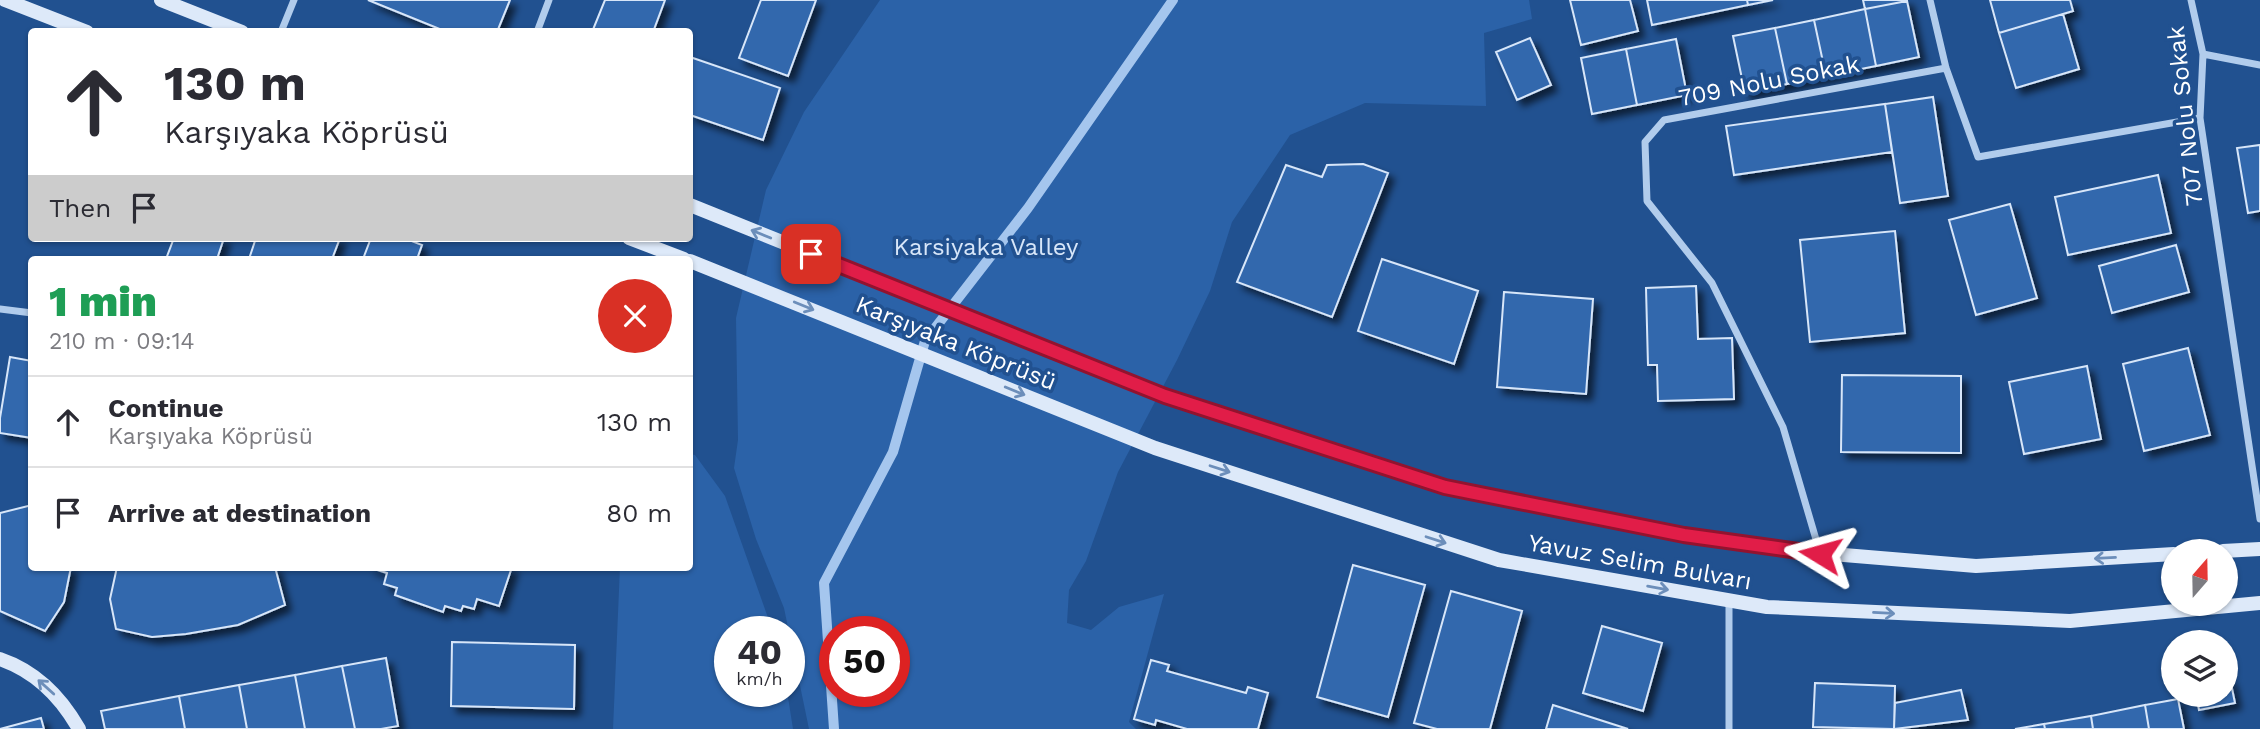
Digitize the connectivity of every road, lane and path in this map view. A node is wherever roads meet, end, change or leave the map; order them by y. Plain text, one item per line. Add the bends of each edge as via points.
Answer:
1 (5, 0) edge
2 (161, 0) edge
3 (294, 0) edge
4 (549, 0) edge
5 (1930, 0) edge
6 (2191, 0) edge
7 (77, 28) edge
8 (232, 28) edge
9 (284, 28) edge
10 (538, 28) edge
11 (2203, 54) junction
12 (2260, 65) edge
13 (1946, 68) junction
14 (2200, 118) junction
15 (693, 206) edge
16 (639, 242) edge
17 (676, 256) edge
18 (693, 262) edge
19 (0, 309) edge
20 (28, 312) edge
21 (1165, 396) joint
22 (1155, 448) joint
23 (2260, 519) edge
24 (2260, 549) edge
25 (2238, 550) edge
26 (1820, 554) junction
27 (2161, 555) edge
28 (1730, 601) junction
29 (2260, 603) edge
30 (0, 659) edge
31 (79, 729) edge
32 (1729, 729) edge

1 - 7 main road
2 - 8 main road
3 - 9 street
4 - 10 street
5 - 13 street
6 - 11 street, 707 Nolu Sokak
11 - 12 street
11 - 14 street, 707 Nolu Sokak
13 - 14 street via 1978,157
13 - 26 street, 709 Nolu Sokak via 1664,120 1645,142 1647,201 1712,283 1783,427
14 - 23 street, 707 Nolu Sokak
21 -> 15 main road, Karşıyaka Köprüsü
16 - 17 main road
18 -> 22 main road, Karşıyaka Köprüsü
19 - 20 street
21 - 26 main road, Yavuz Selim Bulvarı via 1445,487 1684,535
22 -> 28 main road, Yavuz Selim Bulvarı via 1499,560
24 - 25 main road
27 -> 26 main road, Yavuz Selim Bulvarı via 1976,566
28 -> 29 main road, Yavuz Selim Bulvarı via 1768,607 2070,621
28 - 32 street
31 -> 30 main road via 66,706 40,681

